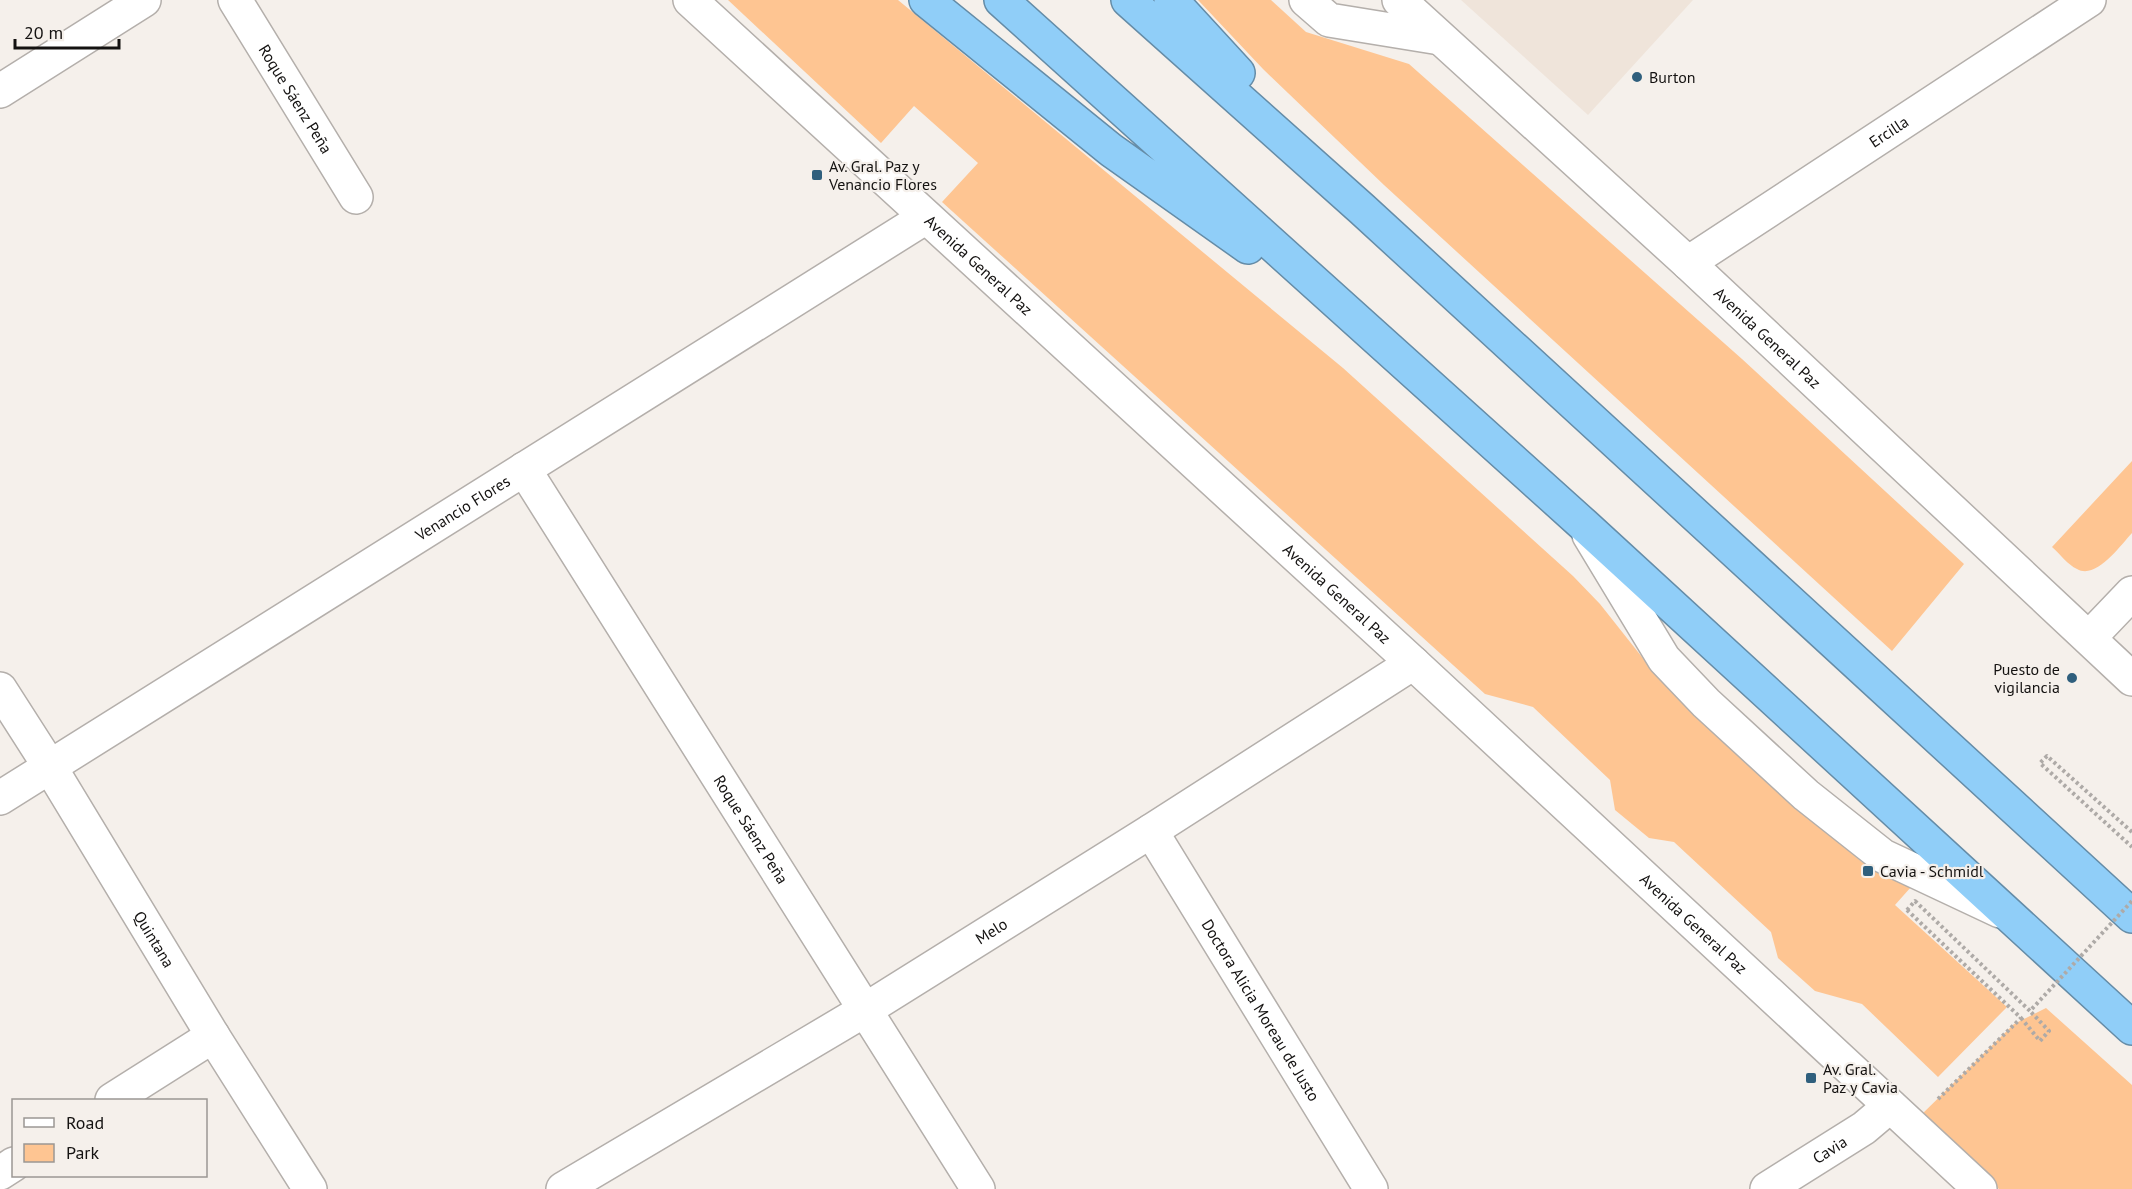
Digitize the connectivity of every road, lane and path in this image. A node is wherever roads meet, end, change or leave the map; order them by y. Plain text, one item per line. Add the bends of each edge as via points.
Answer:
1 (144, 0) edge
2 (235, 0) edge
3 (690, 0) edge
4 (926, 0) edge
5 (1001, 0) edge
6 (1128, 0) edge
7 (1171, 0) edge
8 (1306, 0) edge
9 (1399, 0) edge
10 (2089, 0) edge
11 (1440, 38) junction
12 (0, 91) edge
13 (356, 197) dead end
14 (1362, 209) junction
15 (926, 217) junction
16 (1688, 263) junction
17 (1375, 338) junction
18 (524, 469) junction
19 (1584, 525) junction
20 (2132, 593) edge
21 (2089, 638) junction
22 (1413, 663) junction
23 (2132, 679) edge
24 (0, 689) edge
25 (50, 767) junction
26 (0, 798) edge
27 (1151, 831) junction
28 (2132, 832) edge
29 (2132, 847) edge
30 (2132, 902) edge
31 (2007, 914) junction
32 (2132, 916) edge
33 (865, 1010) junction
34 (2030, 1011) junction
35 (2020, 1018) junction
36 (2132, 1028) edge
37 (213, 1036) junction
38 (115, 1099) edge
39 (1901, 1115) junction
40 (310, 1189) edge
41 (563, 1189) edge
42 (978, 1189) edge
43 (1371, 1189) edge
44 (1767, 1189) edge
45 (1980, 1189) edge

1 - 12 street
2 - 13 street, Roque Sáenz Peña
3 - 15 street, Avenida General Paz
4 - 17 highway via 1111,150
5 - 17 highway
6 - 14 highway
7 - 14 highway
8 - 11 street via 1329,20
9 - 11 street, Avenida General Paz
10 - 16 street, Ercilla
11 - 16 street, Avenida General Paz
14 - 32 highway
15 - 18 street, Venancio Flores
15 - 22 street, Avenida General Paz
16 - 21 street, Avenida General Paz
17 - 19 highway
18 - 25 street, Venancio Flores
18 - 33 street, Roque Sáenz Peña
19 - 31 highway
19 - 31 street via 1664,659 1806,795 1883,856
20 - 21 street
21 - 23 street, Avenida General Paz
22 - 27 street, Melo
22 - 39 street, Avenida General Paz
24 - 25 street, Quintana
25 - 26 street, Venancio Flores
25 - 37 street, Quintana
27 - 33 street, Melo
27 - 43 street, Doctora Alicia Moreau de Justo
28 - 29 path via 2047,756 2040,763
30 - 34 path, bridge
31 - 36 highway
33 - 41 street, Melo
33 - 42 street, Roque Sáenz Peña
34 - 35 path, bridge via 2049,1031 2040,1041
34 - 35 path, bridge via 1915,901 1907,910
35 - 39 path
37 - 38 street
37 - 40 street, Quintana
39 - 44 street, Cavia via 1864,1128
39 - 45 street, Avenida General Paz

